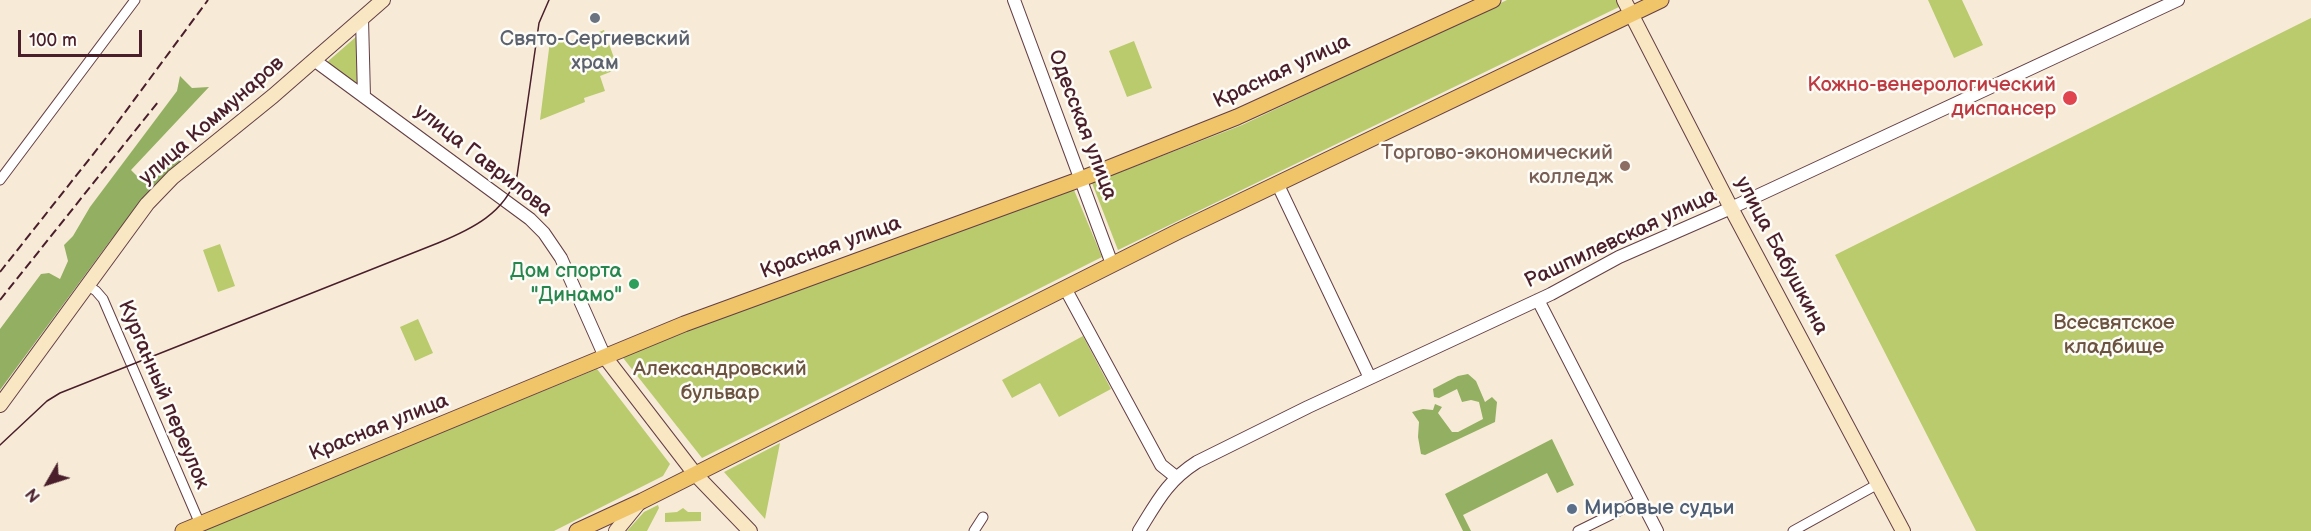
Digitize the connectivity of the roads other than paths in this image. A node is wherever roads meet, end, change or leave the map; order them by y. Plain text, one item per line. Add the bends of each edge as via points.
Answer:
1 (135, 0) edge
2 (383, 0) edge
3 (1014, 0) edge
4 (1493, 0) edge
5 (1624, 0) edge
6 (1661, 0) edge
7 (2178, 0) edge
8 (1632, 14) junction
9 (363, 19) junction
10 (314, 60) junction
11 (364, 98) junction
12 (1081, 179) junction
13 (0, 180) edge
14 (1278, 185) junction
15 (1731, 208) junction
16 (1112, 264) junction
17 (87, 285) junction
18 (1065, 288) junction
19 (1538, 300) junction
20 (605, 357) junction
21 (1370, 378) junction
22 (0, 405) edge
23 (678, 454) junction
24 (695, 474) junction
25 (1176, 477) junction
26 (677, 483) junction
27 (1878, 484) junction
28 (1641, 500) junction
29 (642, 501) junction
30 (983, 517) dead end
31 (200, 524) junction
32 (584, 528) edge
33 (183, 531) edge
34 (616, 531) edge
35 (750, 531) edge
36 (975, 531) edge
37 (1139, 531) edge
38 (1578, 531) edge
39 (1657, 531) edge
40 (1793, 531) edge
41 (1903, 531) edge

1 - 13 street
2 - 9 main road, улица Коммунаров
3 - 12 street, Одесская улица
4 - 12 main road, Красная улица via 1237,117
5 - 8 main road, улица Бабушкина
6 - 8 main road
7 - 15 street, Рашпилевская улица
8 - 14 main road
8 - 15 main road, улица Бабушкина
9 - 10 main road, улица Коммунаров
9 - 11 street
10 - 11 street, улица Гаврилова
10 - 17 main road, улица Коммунаров via 173,177 147,204
11 - 20 street, улица Гаврилова via 524,214 544,233 561,258
12 - 16 street, Одесская улица
12 - 20 main road, Красная улица via 684,324
14 - 16 main road
14 - 21 street
15 - 19 street, Рашпилевская улица via 1619,257
15 - 27 main road, улица Бабушкина
16 - 18 main road
17 - 22 main road, улица Коммунаров
17 - 31 street, Курганный переулок via 103,299
18 - 24 main road
18 - 25 street via 1161,465
19 - 21 street, Рашпилевская улица
19 - 28 street
20 - 23 main road, улица Гаврилова
20 - 31 main road, Красная улица
21 - 25 street, Рашпилевская улица via 1197,462
23 - 24 main road, улица Гаврилова
23 - 26 main road via 681,475
24 - 26 main road
24 - 35 main road, улица Гаврилова
25 - 37 street, Рашпилевская улица
26 - 29 main road
27 - 40 street
27 - 41 main road, улица Бабушкина
28 - 38 street
28 - 39 street
29 - 32 main road
29 - 34 main road
30 - 36 street
31 - 33 main road, Красная улица

